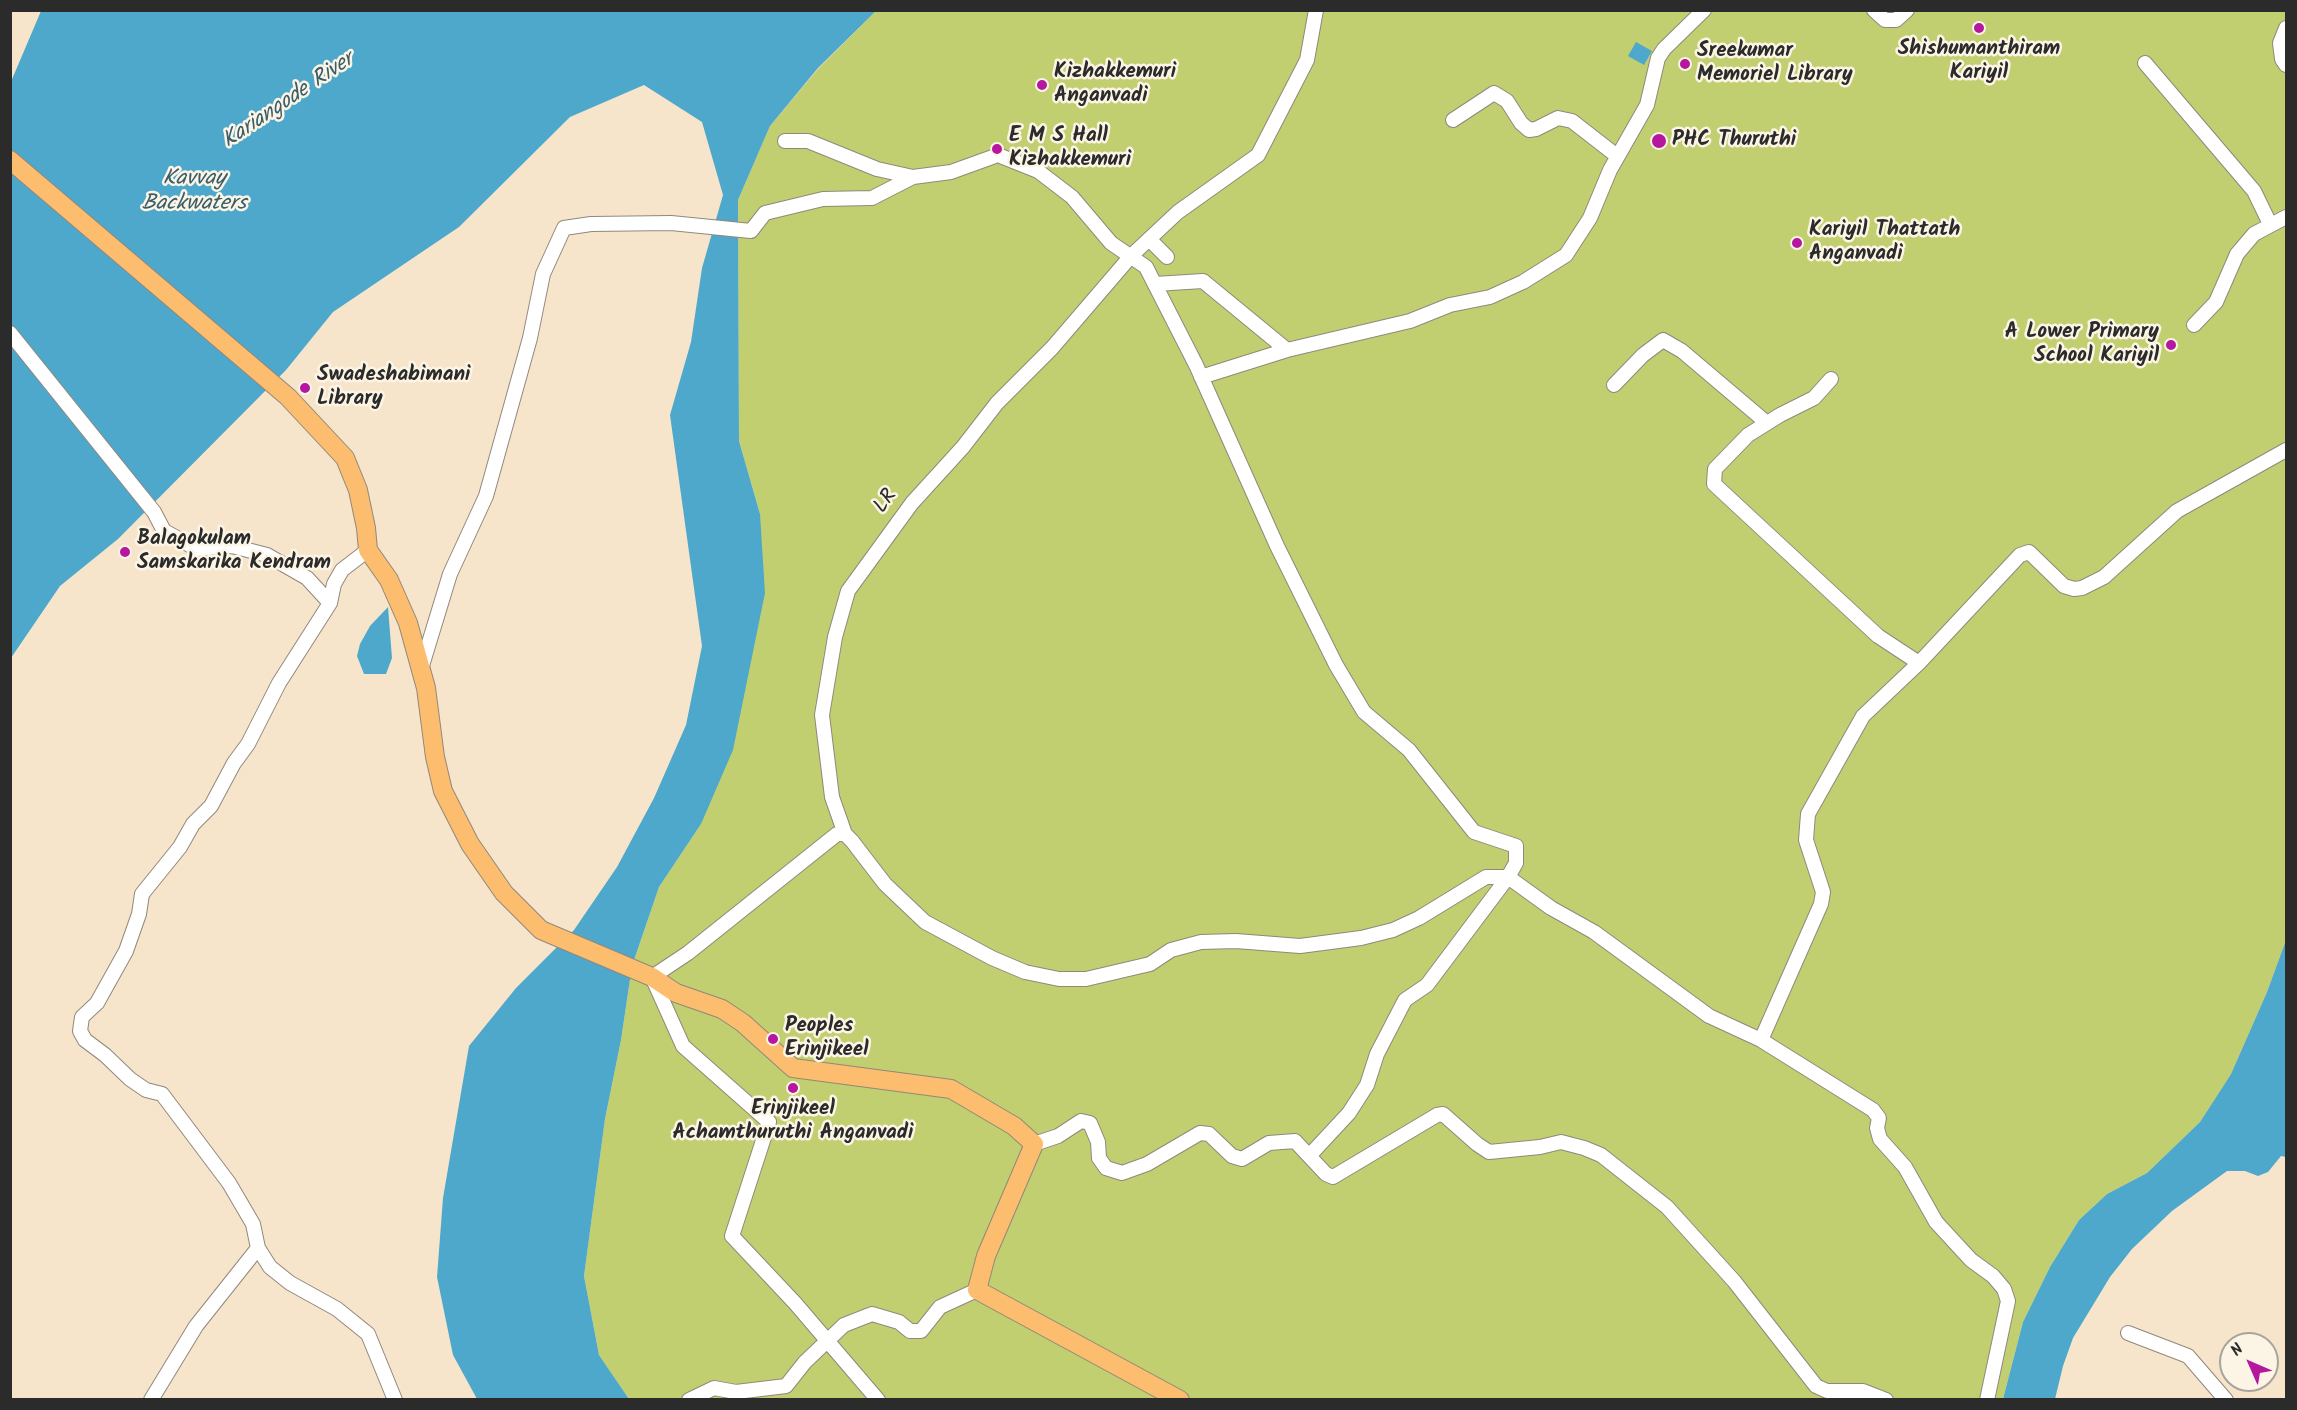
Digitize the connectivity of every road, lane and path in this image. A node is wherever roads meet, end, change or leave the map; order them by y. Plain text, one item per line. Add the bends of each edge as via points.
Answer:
1 (1316, 10) edge
2 (1704, 10) edge
3 (1874, 10) edge
4 (1907, 10) edge
5 (2286, 28) edge
6 (2145, 63) dead end
7 (2286, 65) edge
8 (1454, 120) dead end
9 (785, 141) dead end
10 (1617, 156) junction
11 (10, 160) edge
12 (913, 177) junction
13 (2286, 217) edge
14 (2270, 224) junction
15 (1149, 239) junction
16 (1131, 256) junction
17 (1167, 257) dead end
18 (1155, 284) junction
19 (2194, 325) dead end
20 (10, 333) edge
21 (1287, 350) junction
22 (1201, 377) junction
23 (1831, 379) dead end
24 (1614, 385) dead end
25 (1767, 423) junction
26 (2286, 450) edge
27 (368, 550) junction
28 (330, 603) junction
29 (1919, 663) junction
30 (421, 669) junction
31 (845, 834) junction
32 (1508, 877) junction
33 (645, 975) junction
34 (1761, 1040) junction
35 (1034, 1144) junction
36 (1310, 1155) junction
37 (258, 1248) junction
38 (977, 1290) junction
39 (2128, 1333) dead end
40 (828, 1342) junction
41 (151, 1400) edge
42 (395, 1400) edge
43 (689, 1400) edge
44 (878, 1400) edge
45 (1180, 1400) edge
46 (1886, 1400) edge
47 (1987, 1400) edge
48 (2226, 1400) edge

1 - 15 street, LR via 1307,60 1258,155 1178,212
2 - 10 street via 1658,58 1647,105
3 - 4 street via 1885,20 1896,20
5 - 7 street via 2280,43
6 - 14 street via 2254,191
8 - 10 street via 1494,93 1507,100 1529,130 1558,118 1572,121
9 - 12 street via 808,141 877,169
10 - 21 street via 1590,218 1566,255 1523,282 1490,297 1450,305 1410,321
11 - 27 main road via 288,397 345,458 358,490
12 - 16 street via 951,172 998,155 1038,171 1064,190 1111,243
12 - 30 street via 872,198 823,199 765,213 750,231 671,223 564,228 543,274 530,338 486,496 450,574
13 - 14 street
14 - 19 street via 2254,234 2237,254 2216,302
15 - 16 street, LR
15 - 17 street
16 - 18 street via 1146,267
16 - 31 street, LR via 912,503 848,591 835,637 822,715 832,797
18 - 21 street via 1203,281
18 - 22 street
20 - 28 street via 154,512 164,531 197,549 232,546 267,555 307,578
21 - 22 street
22 - 32 street via 1277,546 1364,712 1409,750 1474,832 1516,846 1516,863
23 - 25 street via 1814,398
24 - 25 street via 1663,340 1682,351
25 - 29 street via 1748,435 1715,469 1714,484 1878,636
26 - 29 street via 2177,511 2104,577 2082,588 2064,586 2029,552 2020,555
27 - 28 street via 342,570
27 - 30 main road via 389,580
28 - 37 street via 279,683 211,806 193,824 180,847 142,894 126,951 97,1003 82,1017 80,1031 129,1079 162,1094 176,1110 254,1224
29 - 34 street via 1863,716 1808,814 1806,840 1823,891 1821,904
30 - 33 main road via 443,790 504,893 541,930
31 - 32 street, LR via 885,884 925,922 992,958 1025,972 1059,979 1086,979 1150,964 1171,950 1201,942 1300,946 1361,938 1419,918 1486,877
31 - 33 street via 837,834 805,857 688,953
32 - 34 street via 1593,932 1709,1016
32 - 36 street via 1427,985 1405,1000 1377,1054 1367,1085 1349,1113
33 - 35 main road via 676,993 722,1009 793,1068 951,1089 1014,1126
33 - 40 street via 683,1046 769,1122 732,1236
34 - 47 street via 1873,1110 1880,1118 1880,1139 1905,1167 1936,1222 2004,1289 2008,1301
35 - 36 street via 1058,1136 1081,1121 1090,1123 1098,1142 1099,1158 1106,1168 1122,1173 1147,1164 1200,1133 1209,1134 1232,1156 1242,1159 1269,1143 1285,1140 1295,1141
35 - 38 main road via 986,1256
36 - 46 street via 1333,1177 1443,1114 1489,1152 1561,1142 1601,1155 1667,1207 1734,1281 1816,1386 1827,1391 1863,1391
37 - 41 street via 196,1326
37 - 42 street via 270,1267 290,1283 337,1309 368,1334
38 - 40 street via 940,1306 921,1330 910,1331 899,1322 872,1314 844,1325
38 - 45 main road
39 - 48 street via 2188,1356
40 - 43 street via 786,1386 736,1392 714,1388
40 - 44 street

